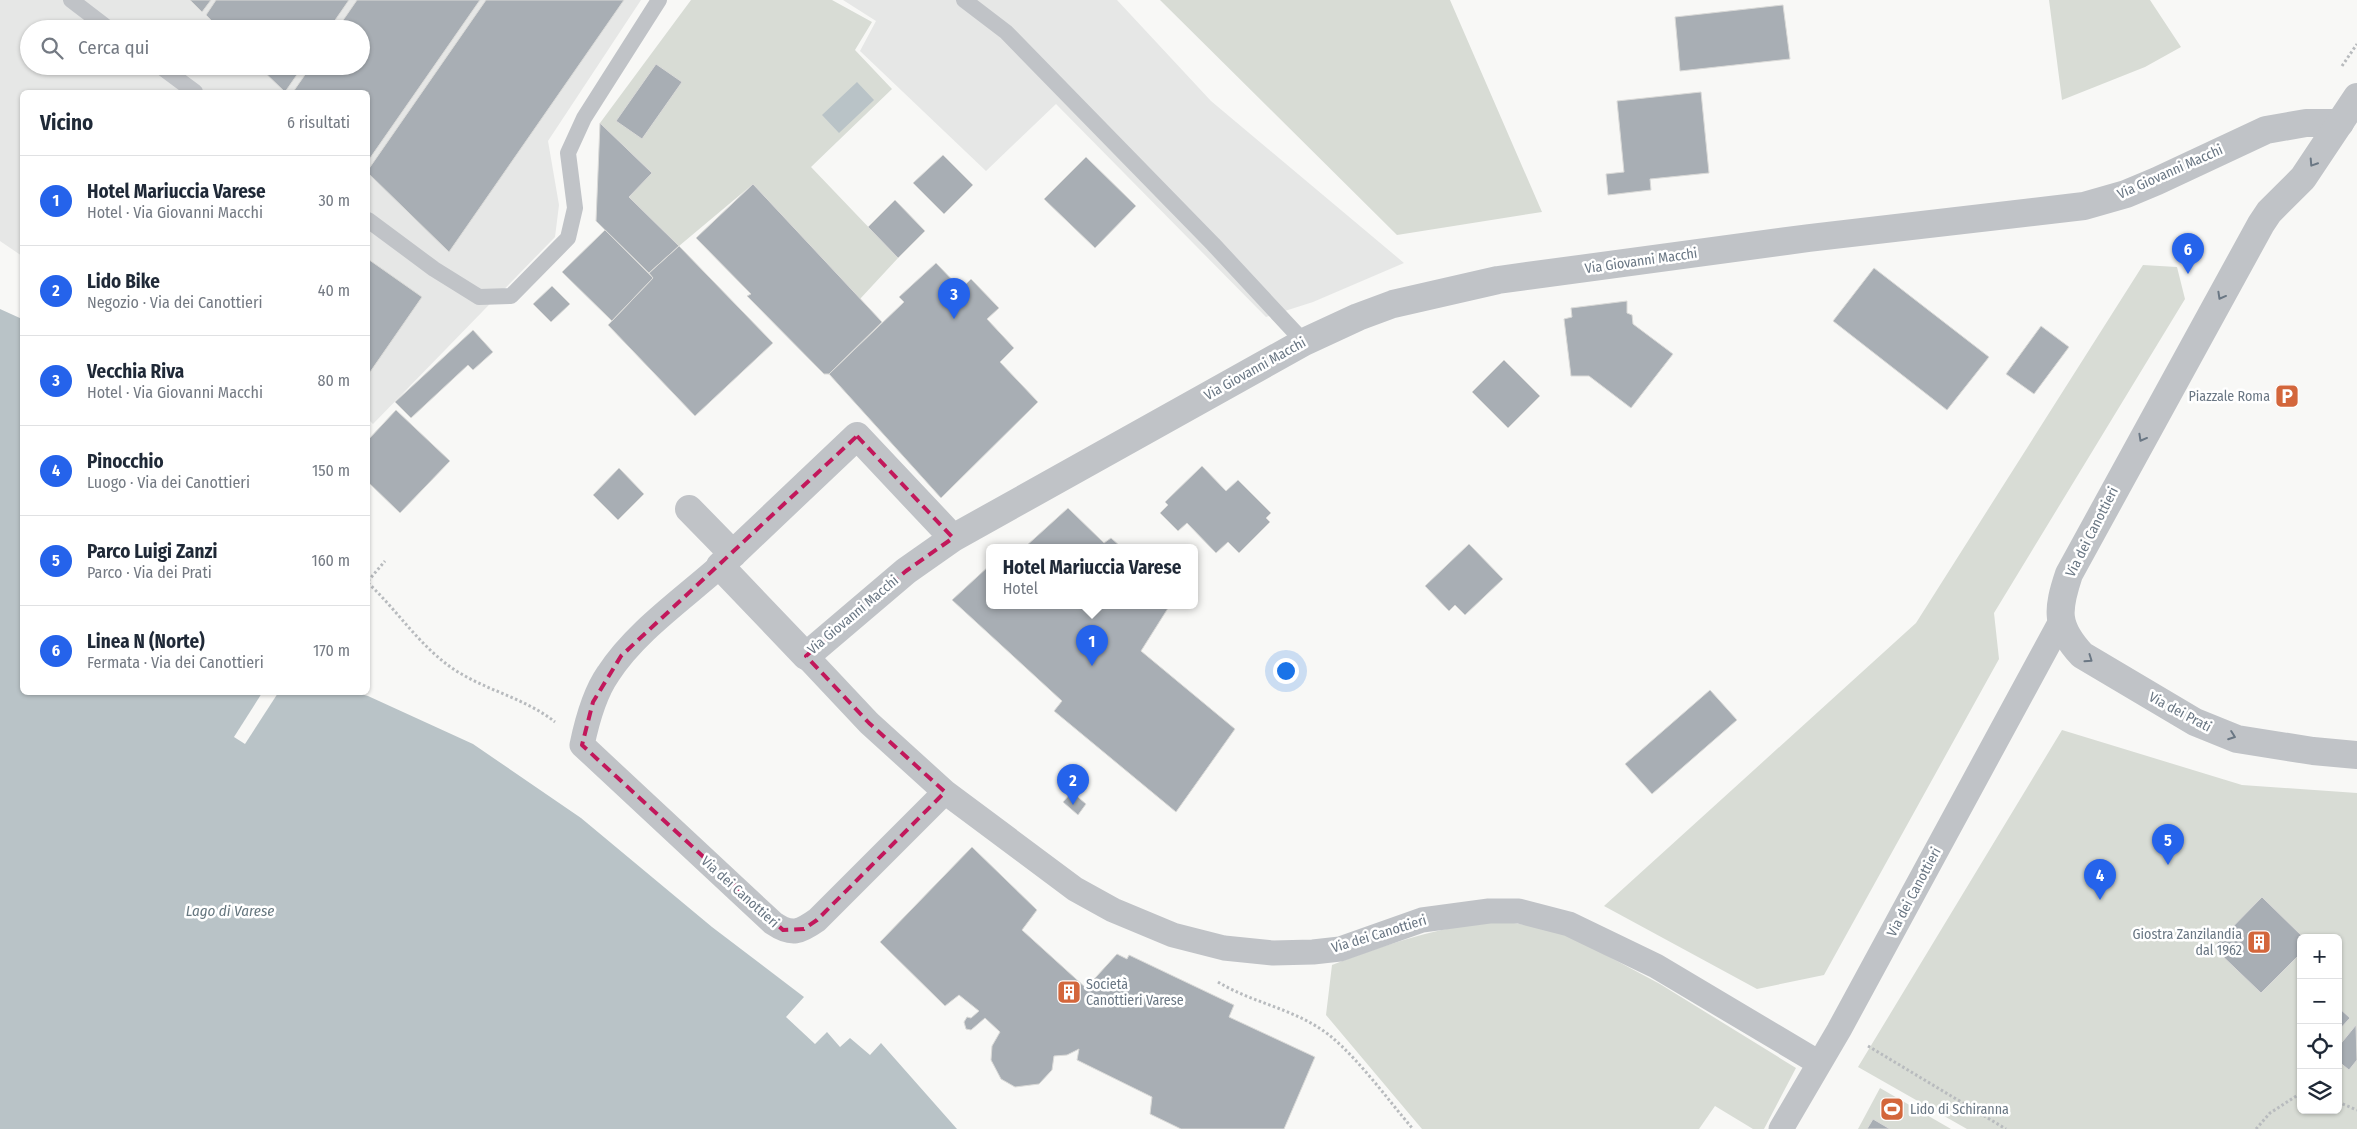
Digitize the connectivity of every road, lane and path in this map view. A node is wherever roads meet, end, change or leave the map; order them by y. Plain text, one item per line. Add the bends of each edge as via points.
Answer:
1 (71, 0) edge
2 (660, 0) edge
3 (964, 0) edge
4 (97, 20) edge
5 (2357, 44) edge
6 (2341, 66) dead end
7 (172, 75) edge
8 (192, 90) edge
9 (2357, 97) edge
10 (2340, 123) junction
11 (370, 221) edge
12 (1304, 342) junction
13 (689, 509) dead end
14 (953, 538) junction
15 (727, 560) junction
16 (385, 561) dead end
17 (370, 580) edge
18 (370, 584) edge
19 (2061, 621) junction
20 (806, 656) junction
21 (582, 745) junction
22 (2357, 755) edge
23 (944, 792) junction
24 (1215, 979) dead end
25 (1839, 1030) junction
26 (1819, 1063) junction
27 (2297, 1095) edge
28 (2342, 1104) edge
29 (2357, 1110) edge
30 (1413, 1129) edge
31 (1781, 1129) edge
32 (2006, 1129) edge
33 (2256, 1129) edge

1 - 4 lane
2 - 11 lane via 584,118 568,153 575,208 568,238 511,296 479,297 434,269
3 - 12 lane via 1006,32
5 - 6 path
7 - 8 lane
9 - 10 street
10 - 12 street, Via Giovanni Macchi via 2286,124 2266,130 2126,194 2084,206 1809,238 1498,280 1393,304
10 -> 19 street, Via dei Canottieri via 2303,178 2261,224 2069,574 2062,596
12 - 14 street, Via Giovanni Macchi
13 - 15 street, Via Giovanni Macchi
14 - 15 street via 857,436
14 - 20 street, Via Giovanni Macchi via 906,571
15 - 20 street, Via Giovanni Macchi
15 - 21 street via 621,656 606,675 593,702
16 - 17 path
18 - 21 path via 455,670 535,708
19 -> 22 street, Via dei Prati via 2067,639 2082,655 2194,722 2237,739
19 - 25 street, Via dei Canottieri
20 - 23 street, Via dei Canottieri via 869,723
21 - 23 street, Via dei Canottieri via 773,923 792,932 817,920
23 - 26 street, Via dei Canottieri via 1075,889 1112,910 1172,934 1224,948 1273,953 1313,952 1340,949 1422,920 1489,911 1519,911 1569,924 1656,966
24 - 30 path via 1230,989 1294,1013 1328,1034
25 - 26 street, Via dei Canottieri
25 - 32 path
26 - 31 street, Via dei Canottieri
27 - 33 path via 2270,1112
28 - 29 path

